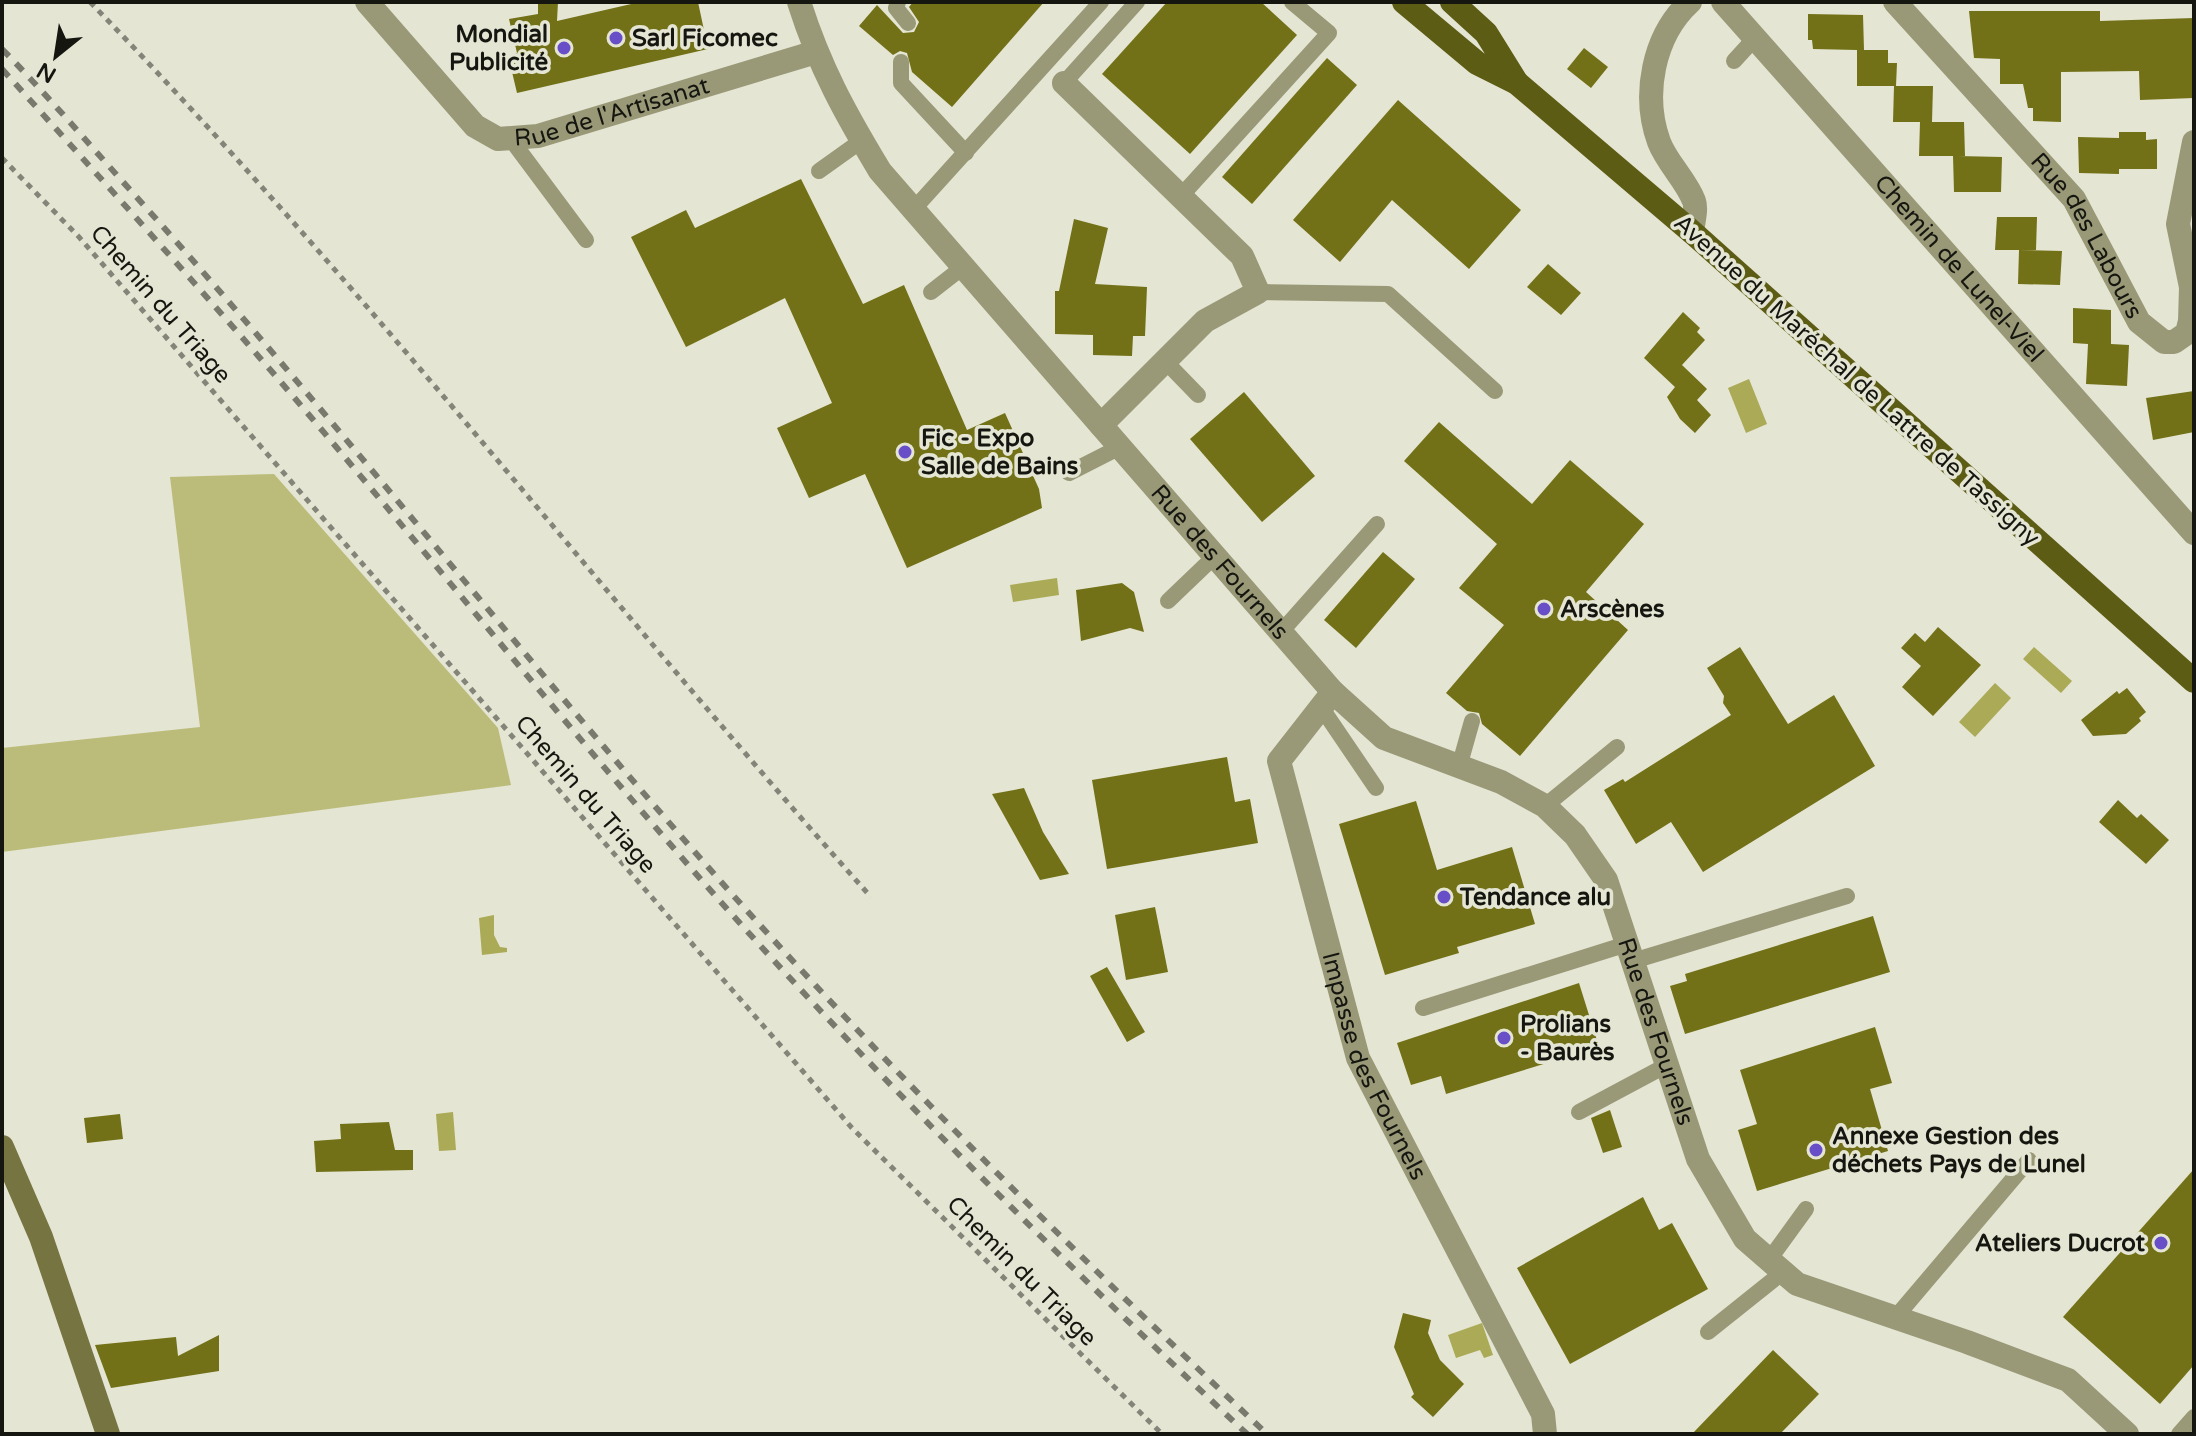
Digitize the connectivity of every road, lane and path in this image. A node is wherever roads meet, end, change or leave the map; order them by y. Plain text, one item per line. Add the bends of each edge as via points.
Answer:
1 (90, 2) edge
2 (367, 2) edge
3 (799, 2) edge
4 (898, 2) edge
5 (1101, 2) edge
6 (1137, 2) edge
7 (1292, 2) edge
8 (1404, 2) edge
9 (1452, 2) edge
10 (1690, 2) edge
11 (1723, 2) edge
12 (1895, 2) edge
13 (908, 23) dead end
14 (1755, 38) junction
15 (816, 52) junction
16 (1734, 61) dead end
17 (901, 62) dead end
18 (1064, 83) joint
19 (1517, 83) junction
20 (510, 138) junction
21 (861, 141) junction
22 (2194, 142) edge
23 (966, 153) junction
24 (2, 158) edge
25 (819, 171) dead end
26 (1181, 196) junction
27 (913, 210) junction
28 (1692, 232) junction
29 (586, 240) dead end
30 (963, 267) junction
31 (931, 292) dead end
32 (1258, 292) junction
33 (1165, 361) junction
34 (1495, 391) dead end
35 (1198, 395) dead end
36 (1101, 425) junction
37 (1120, 447) junction
38 (1069, 473) dead end
39 (1377, 524) dead end
40 (2194, 533) edge
41 (1215, 556) junction
42 (1168, 601) dead end
43 (1281, 632) junction
44 (2194, 681) edge
45 (1327, 700) junction
46 (1472, 721) dead end
47 (1617, 747) dead end
48 (1459, 767) junction
49 (1376, 788) dead end
50 (1545, 806) junction
51 (1847, 896) dead end
52 (871, 897) dead end
53 (1630, 952) junction
54 (1423, 1008) dead end
55 (1667, 1065) junction
56 (1579, 1112) dead end
57 (2, 1147) edge
58 (2029, 1160) dead end
59 (1806, 1209) dead end
60 (1776, 1266) junction
61 (1895, 1318) junction
62 (1708, 1332) dead end
63 (2194, 1417) edge
64 (108, 1434) edge
65 (1162, 1434) edge
66 (1545, 1434) edge
67 (2127, 1434) edge
68 (2179, 1434) edge

1 - 52 path via 383,324 739,750
2 - 20 street, Rue de l'Artisanat via 475,126 498,139
3 - 15 street, Rue des Fournels
4 - 13 lane via 896,8
5 - 23 lane
6 - 18 lane
7 - 26 lane via 1329,33
8 - 19 main road, Avenue du Maréchal de Lattre de Tassigny via 1477,63
9 - 19 main road, Avenue du Maréchal de Lattre de Tassigny via 1486,33
10 - 28 street via 1656,58 1650,87 1659,141 1695,203
11 - 14 street, Chemin de Lunel-Viel
12 - 22 street, Rue des Labours via 2074,199 2139,322 2164,342 2187,333 2190,321 2191,287 2178,224
14 - 16 lane
14 - 40 street, Chemin de Lunel-Viel
15 - 20 street, Rue de l'Artisanat via 538,136
15 - 21 street, Rue des Fournels
17 - 23 lane via 901,83
18 - 26 street
19 - 28 main road, Avenue du Maréchal de Lattre de Tassigny
20 - 29 lane
21 - 25 lane
21 - 27 street, Rue des Fournels
23 - 27 lane
24 - 65 path, Chemin du Triage via 89,249 852,1128
26 - 32 street via 1242,256
27 - 30 street, Rue des Fournels
28 - 44 main road, Avenue du Maréchal de Lattre de Tassigny
30 - 31 lane
30 - 36 street, Rue des Fournels
32 - 33 street via 1205,321
32 - 34 lane via 1388,294
33 - 35 lane
33 - 36 street
36 - 37 street, Rue des Fournels
37 - 38 lane
37 - 41 street, Rue des Fournels
39 - 43 lane
41 - 42 lane
41 - 43 street, Rue des Fournels
43 - 45 street, Rue des Fournels
45 - 48 street, Rue des Fournels via 1384,738
45 - 49 lane
45 - 66 street, Impasse des Fournels via 1279,761 1358,1058 1543,1414
46 - 48 lane
47 - 50 lane
48 - 50 street, Rue des Fournels
50 - 53 street, Rue des Fournels via 1575,835 1606,880
51 - 53 lane
53 - 54 lane
53 - 55 street, Rue des Fournels
55 - 56 lane
55 - 60 street, Rue des Fournels via 1698,1159 1745,1239
57 - 64 street via 41,1237
58 - 61 lane
59 - 60 lane
60 - 61 street, Rue des Fournels via 1797,1284
60 - 62 lane
61 - 67 street, Rue des Fournels via 2068,1380
63 - 68 lane

